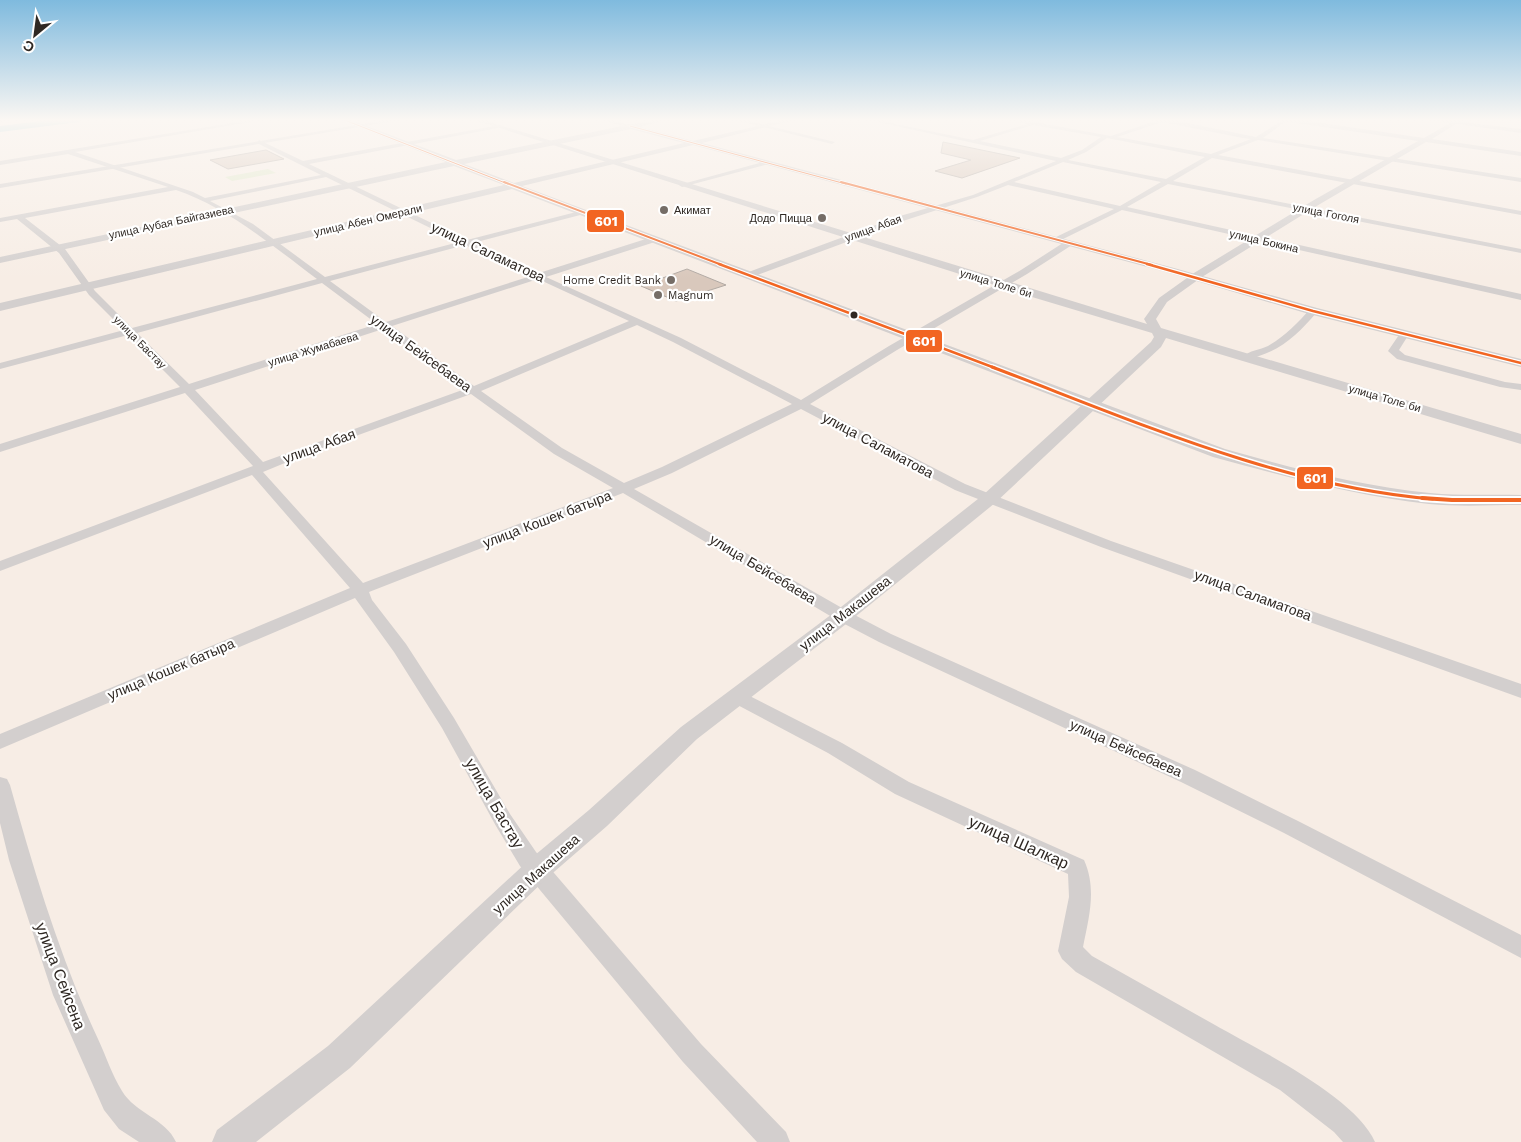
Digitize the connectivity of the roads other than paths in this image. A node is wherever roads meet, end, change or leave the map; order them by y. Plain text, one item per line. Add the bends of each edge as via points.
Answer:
1 (80, 172) edge
2 (128, 172) edge
3 (322, 172) edge
4 (409, 172) edge
5 (478, 172) edge
6 (571, 172) edge
7 (641, 172) edge
8 (731, 172) edge
9 (802, 172) edge
10 (1033, 172) edge
11 (1123, 172) edge
12 (1182, 172) edge
13 (1299, 172) edge
14 (1368, 172) edge
15 (1474, 172) edge
16 (328, 175) junction
17 (1520, 179) edge
18 (1166, 181) junction
19 (1351, 182) junction
20 (1008, 183) junction
21 (347, 185) junction
22 (682, 185) junction
23 (0, 186) edge
24 (512, 186) junction
25 (177, 187) junction
26 (205, 200) junction
27 (936, 208) junction
28 (1121, 208) junction
29 (1308, 209) junction
30 (225, 211) junction
31 (404, 212) junction
32 (581, 212) junction
33 (1521, 213) edge
34 (19, 217) junction
35 (0, 220) edge
36 (850, 237) junction
37 (654, 239) junction
38 (1258, 239) junction
39 (1063, 241) junction
40 (272, 243) junction
41 (466, 243) junction
42 (57, 247) junction
43 (1521, 251) edge
44 (0, 260) edge
45 (749, 275) junction
46 (538, 276) junction
47 (1197, 277) junction
48 (324, 281) junction
49 (1003, 284) junction
50 (88, 286) junction
51 (1521, 297) edge
52 (0, 307) edge
53 (1313, 311) junction
54 (636, 322) junction
55 (386, 327) junction
56 (1156, 331) junction
57 (130, 332) junction
58 (1404, 334) junction
59 (912, 337) junction
60 (1248, 357) junction
61 (1521, 364) edge
62 (0, 366) edge
63 (1521, 387) edge
64 (187, 388) junction
65 (473, 390) junction
66 (802, 404) junction
67 (1092, 405) junction
68 (1521, 439) edge
69 (0, 448) edge
70 (258, 469) junction
71 (626, 488) junction
72 (989, 499) junction
73 (1521, 500) edge
74 (0, 566) edge
75 (360, 590) junction
76 (843, 616) junction
77 (1521, 692) edge
78 (736, 696) junction
79 (0, 742) edge
80 (0, 786) edge
81 (538, 869) junction
82 (1521, 947) edge
83 (162, 1142) edge
84 (229, 1142) edge
85 (776, 1142) edge
86 (1360, 1142) edge

1 - 23 street
2 - 25 street, улица Бейсебаева
3 - 16 street, улица Саламатова
4 - 21 main road, улица Аубая Байгазиева
5 - 24 main road
6 - 24 main road, улица Абен Омерали
7 - 22 street, улица Толе би
8 - 22 street
9 - 27 main road
10 - 20 street, улица Абая
11 - 18 street, улица Гоголя
12 - 18 street, улица Кошек батыра
13 - 19 street
14 - 19 street, улица Макашева
15 - 17 street
16 - 21 street, улица Саламатова
16 - 26 street
18 - 28 street, улица Кошек батыра
18 - 29 street, улица Гоголя
19 - 29 street, улица Макашева
19 - 33 street
20 - 27 street, улица Абая
20 - 28 street, улица Бокина
21 - 30 main road, улица Аубая Байгазиева
21 - 31 street, улица Саламатова
22 - 36 street, улица Толе би
24 - 31 main road, улица Абен Омерали
24 - 32 main road
25 - 26 street, улица Бейсебаева
25 - 34 street
26 - 30 street, улица Бейсебаева
27 - 36 street, улица Абая
27 - 39 main road
28 - 38 street, улица Бокина
28 - 39 street, улица Кошек батыра
29 - 38 street, улица Макашева
29 - 43 street, улица Гоголя
30 - 40 street, улица Бейсебаева
30 - 42 main road, улица Аубая Байгазиева
31 - 40 main road, улица Абен Омерали
31 - 41 street, улица Саламатова
32 - 37 main road
32 - 41 street
34 - 35 street
34 - 42 street, улица Бастау
36 - 45 street, улица Абая
36 - 49 street, улица Толе би
37 - 45 main road
37 - 46 street, улица Жумабаева
38 - 47 street, улица Макашева
38 - 51 street, улица Бокина
39 - 47 main road
39 - 49 street, улица Кошек батыра
40 - 48 street, улица Бейсебаева
40 - 50 main road, улица Абен Омерали
41 - 46 street, улица Саламатова
41 - 48 street
42 - 44 main road, улица Аубая Байгазиева
42 - 50 street, улица Бастау
45 - 59 main road
46 - 54 street, улица Саламатова
46 - 55 street, улица Жумабаева
47 - 53 main road
47 - 56 street, улица Макашева via 1163,300 1155,310 1150,319
48 - 55 street, улица Бейсебаева
48 - 57 street
49 - 56 street, улица Толе би
49 - 59 street, улица Кошек батыра
50 - 52 main road, улица Абен Омерали
50 - 57 street, улица Бастау
53 - 58 main road
53 - 60 street via 1277,345
54 - 65 street, улица Абая
54 - 66 street, улица Саламатова
55 - 64 street, улица Жумабаева
55 - 65 street, улица Бейсебаева
56 - 60 street, улица Толе би
56 - 67 street, улица Макашева via 1160,337 1158,344
57 - 62 street
57 - 64 street, улица Бастау
58 - 61 main road
58 - 63 street via 1392,351 1401,357
59 - 66 street, улица Кошек батыра
59 - 67 main road
60 - 68 street, улица Толе би
64 - 69 street, улица Жумабаева
64 - 70 street, улица Бастау
65 - 70 street, улица Абая
65 - 71 street, улица Бейсебаева via 558,451
66 - 71 street, улица Кошек батыра
66 - 72 street, улица Саламатова via 921,468
67 - 72 street, улица Макашева
67 - 73 main road via 1219,453 1319,480 1431,499
70 - 74 street, улица Абая
70 - 75 street, улица Бастау
71 - 75 street, улица Кошек батыра
71 - 76 street, улица Бейсебаева
72 - 76 street, улица Макашева
72 - 77 street, улица Саламатова
75 - 79 street, улица Кошек батыра
75 - 81 street, улица Бастау via 448,723 520,847
76 - 78 street, улица Макашева
76 - 82 street, улица Бейсебаева via 1188,776
78 - 81 street, улица Макашева via 689,733
78 - 86 street, улица Шалкар via 835,748 902,788 1076,867 1080,876 1078,912 1070,951 1084,964 1289,1081 1344,1122
80 - 83 street, улица Сейсена via 20,860 65,995 113,1101 129,1119
81 - 84 street, улица Макашева via 339,1057
81 - 85 street, улица Бастау via 692,1053

